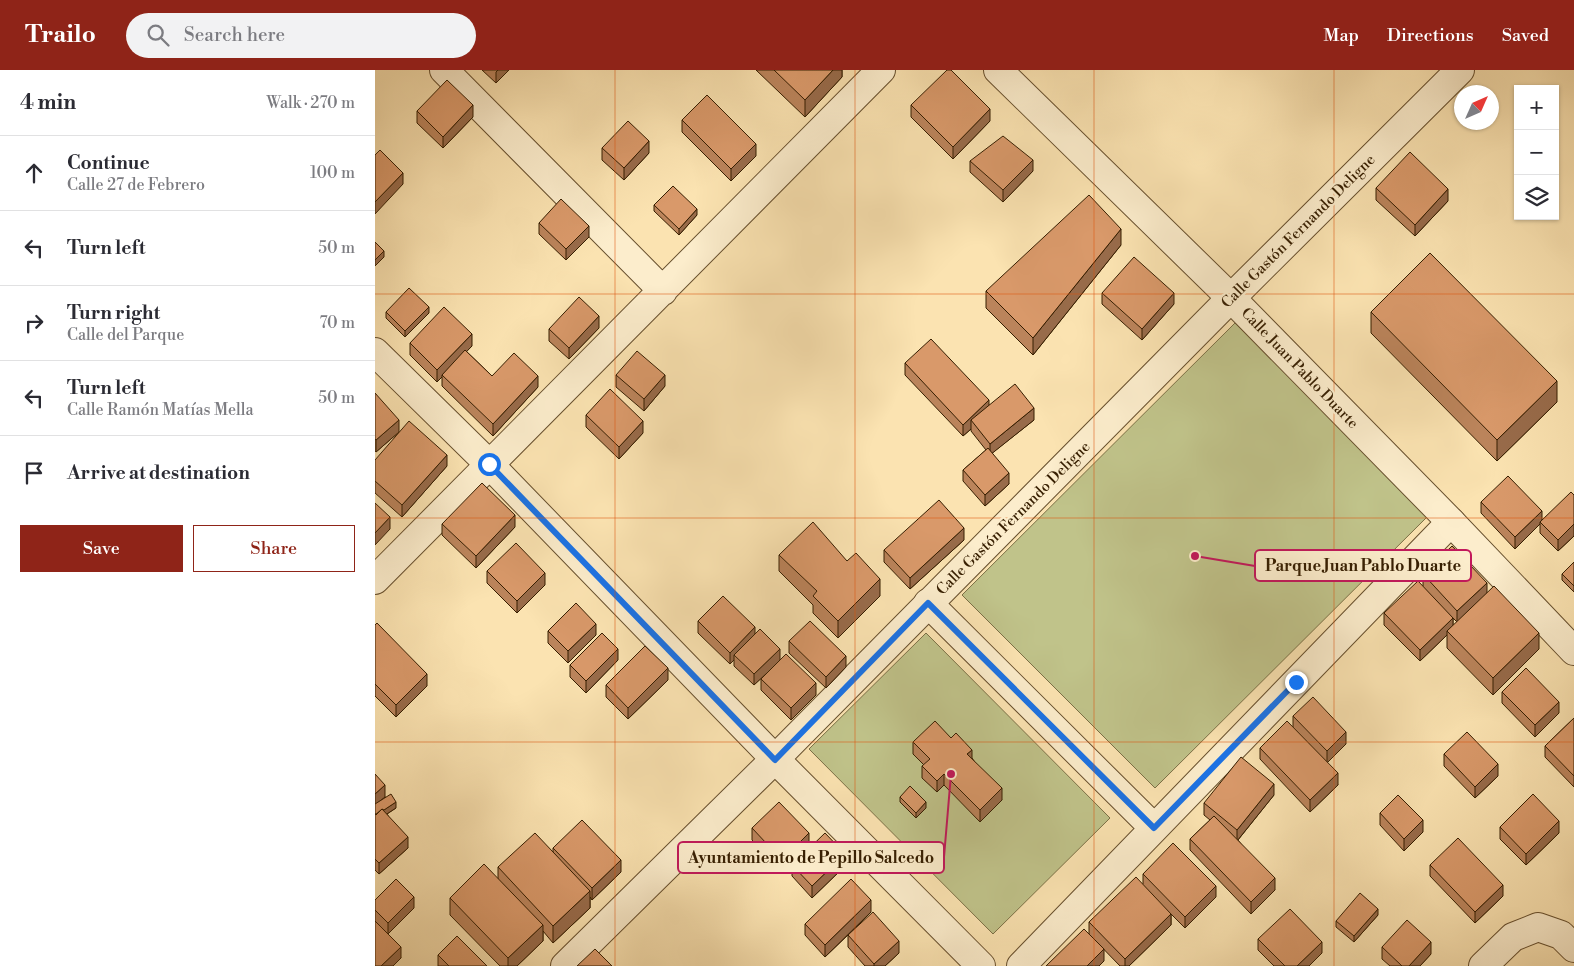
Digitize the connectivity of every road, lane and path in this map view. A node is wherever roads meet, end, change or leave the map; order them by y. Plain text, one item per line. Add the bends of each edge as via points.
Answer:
1 (444, 70) edge
2 (881, 70) edge
3 (998, 70) edge
4 (1460, 70) edge
5 (663, 291) junction
6 (1231, 298) junction
7 (375, 352) edge
8 (489, 464) junction
9 (1451, 522) junction
10 (375, 580) edge
11 (928, 603) junction
12 (1574, 651) edge
13 (775, 760) junction
14 (1154, 828) junction
15 (1574, 948) edge
16 (565, 966) edge
17 (981, 966) edge
18 (1021, 966) edge
19 (1483, 966) edge

1 - 5 street
2 - 5 street
3 - 6 street, Calle Juan Pablo Duarte
4 - 6 street, Calle Gastón Fernando Deligne
5 - 8 street
6 - 9 street, Calle Juan Pablo Duarte
6 - 11 street, Calle Gastón Fernando Deligne
7 - 8 street
8 - 10 street
8 - 13 street
9 - 12 street, Calle Juan Pablo Duarte
9 - 14 street
11 - 13 street, Calle Gastón Fernando Deligne
11 - 14 street
13 - 16 street, Calle Gastón Fernando Deligne
13 - 17 street
14 - 18 street
15 - 19 street via 1561,935 1538,927 1513,937

